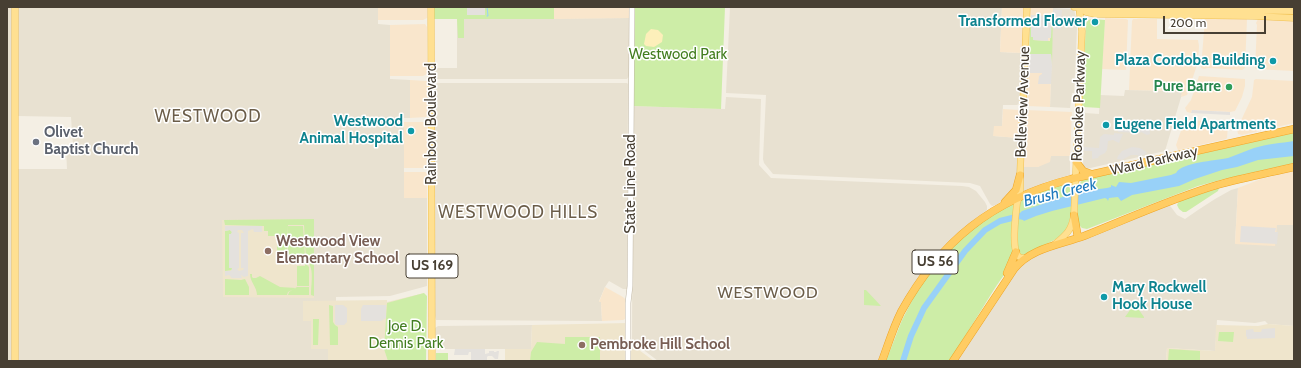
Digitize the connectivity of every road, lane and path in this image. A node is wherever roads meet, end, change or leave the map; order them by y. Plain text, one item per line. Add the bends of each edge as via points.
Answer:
1 (15, 7) edge
2 (431, 7) edge
3 (632, 7) edge
4 (1027, 7) edge
5 (1074, 7) edge
6 (1079, 7) edge
7 (1294, 11) edge
8 (1094, 14) junction
9 (1294, 18) edge
10 (1082, 36) junction
11 (1294, 129) edge
12 (1077, 164) junction
13 (1294, 167) edge
14 (1094, 174) junction
15 (1020, 175) junction
16 (1076, 178) junction
17 (1020, 197) junction
18 (1001, 206) junction
19 (1074, 212) junction
20 (1076, 226) junction
21 (1095, 231) junction
22 (1078, 238) junction
23 (1054, 245) junction
24 (1016, 252) junction
25 (1024, 258) junction
26 (1004, 283) junction
27 (15, 361) edge
28 (432, 361) edge
29 (628, 361) edge
30 (882, 361) edge
31 (953, 361) edge

1 - 27 main road
2 - 28 main road, Rainbow Boulevard / US 169
3 - 29 street, State Line Road
4 - 15 main road, Belleview Avenue / US 56
5 - 6 main road
6 - 7 main road via 1131,10
6 - 8 main road
6 - 10 main road, Roanoke Parkway
8 - 9 main road
8 - 10 main road via 1085,19
10 - 12 main road, Roanoke Parkway
11 - 14 highway, Ward Parkway
12 - 14 highway via 1083,172
12 - 16 main road, Roanoke Parkway
13 - 21 highway via 1217,185
14 - 16 highway, Ward Parkway
15 - 17 main road, Belleview Avenue
15 - 18 highway, US 56 via 1016,190
16 - 17 highway, Ward Parkway via 1043,187
16 - 19 main road, Roanoke Parkway
17 - 18 highway, Ward Parkway
17 - 24 main road, Belleview Avenue via 1017,203 1018,225 1014,245
18 - 30 highway, Ward Parkway / US 56 via 979,220 942,252 900,313
19 - 20 highway
19 - 23 main road, Roanoke Parkway via 1071,228 1066,236
20 - 21 highway
20 - 22 highway
21 - 22 highway
22 - 23 highway
23 - 25 highway
24 - 25 main road via 1020,258
24 - 26 highway
25 - 26 highway
26 - 31 highway

